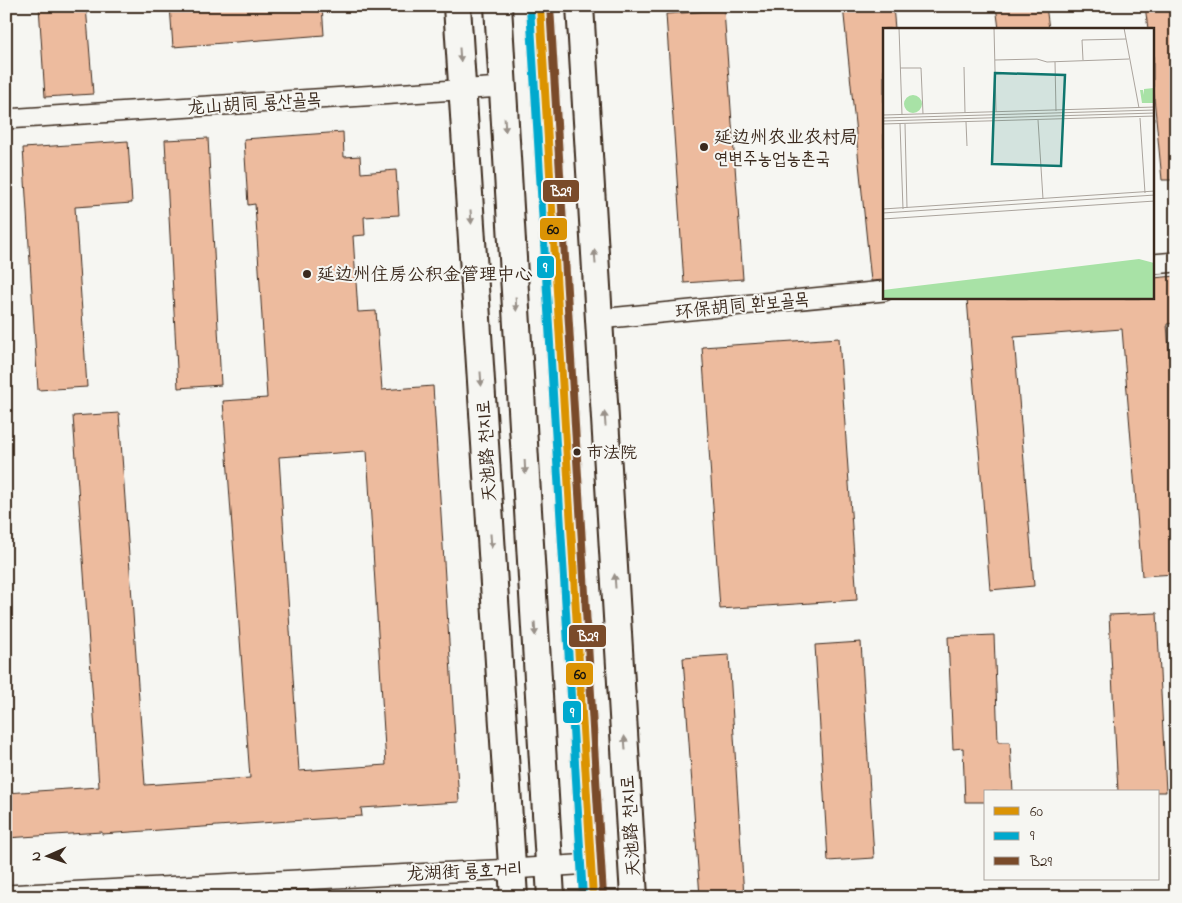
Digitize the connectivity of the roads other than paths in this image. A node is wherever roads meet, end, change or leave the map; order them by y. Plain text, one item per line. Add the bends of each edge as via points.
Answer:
1 (457, 6) edge
2 (498, 6) edge
3 (540, 6) edge
4 (580, 6) edge
5 (502, 87) junction
6 (463, 90) junction
7 (6, 119) edge
8 (1176, 262) edge
9 (1154, 264) edge
10 (883, 291) edge
11 (599, 319) junction
12 (591, 864) junction
13 (549, 866) junction
14 (512, 869) junction
15 (6, 895) edge
16 (514, 897) edge
17 (551, 897) edge
18 (593, 897) edge
19 (634, 897) edge

1 -> 6 street, 天池路 천지로
2 - 5 street
3 - 12 street
11 -> 4 street, 天池路 천지로
5 - 6 street, 龙山胡同 룡산골목
5 -> 13 street
6 - 7 street, 龙山胡同 룡산골목
6 -> 14 street, 天池路 천지로
8 - 9 street
10 - 11 street, 环保胡同 환보골목
19 -> 11 street, 天池路 천지로
12 - 13 street, 龙湖街 룡호거리
12 - 18 street
13 - 14 street, 龙湖街 룡호거리
13 - 17 street
14 - 15 street, 龙湖街 룡호거리
14 - 16 street, 天池路 천지로

